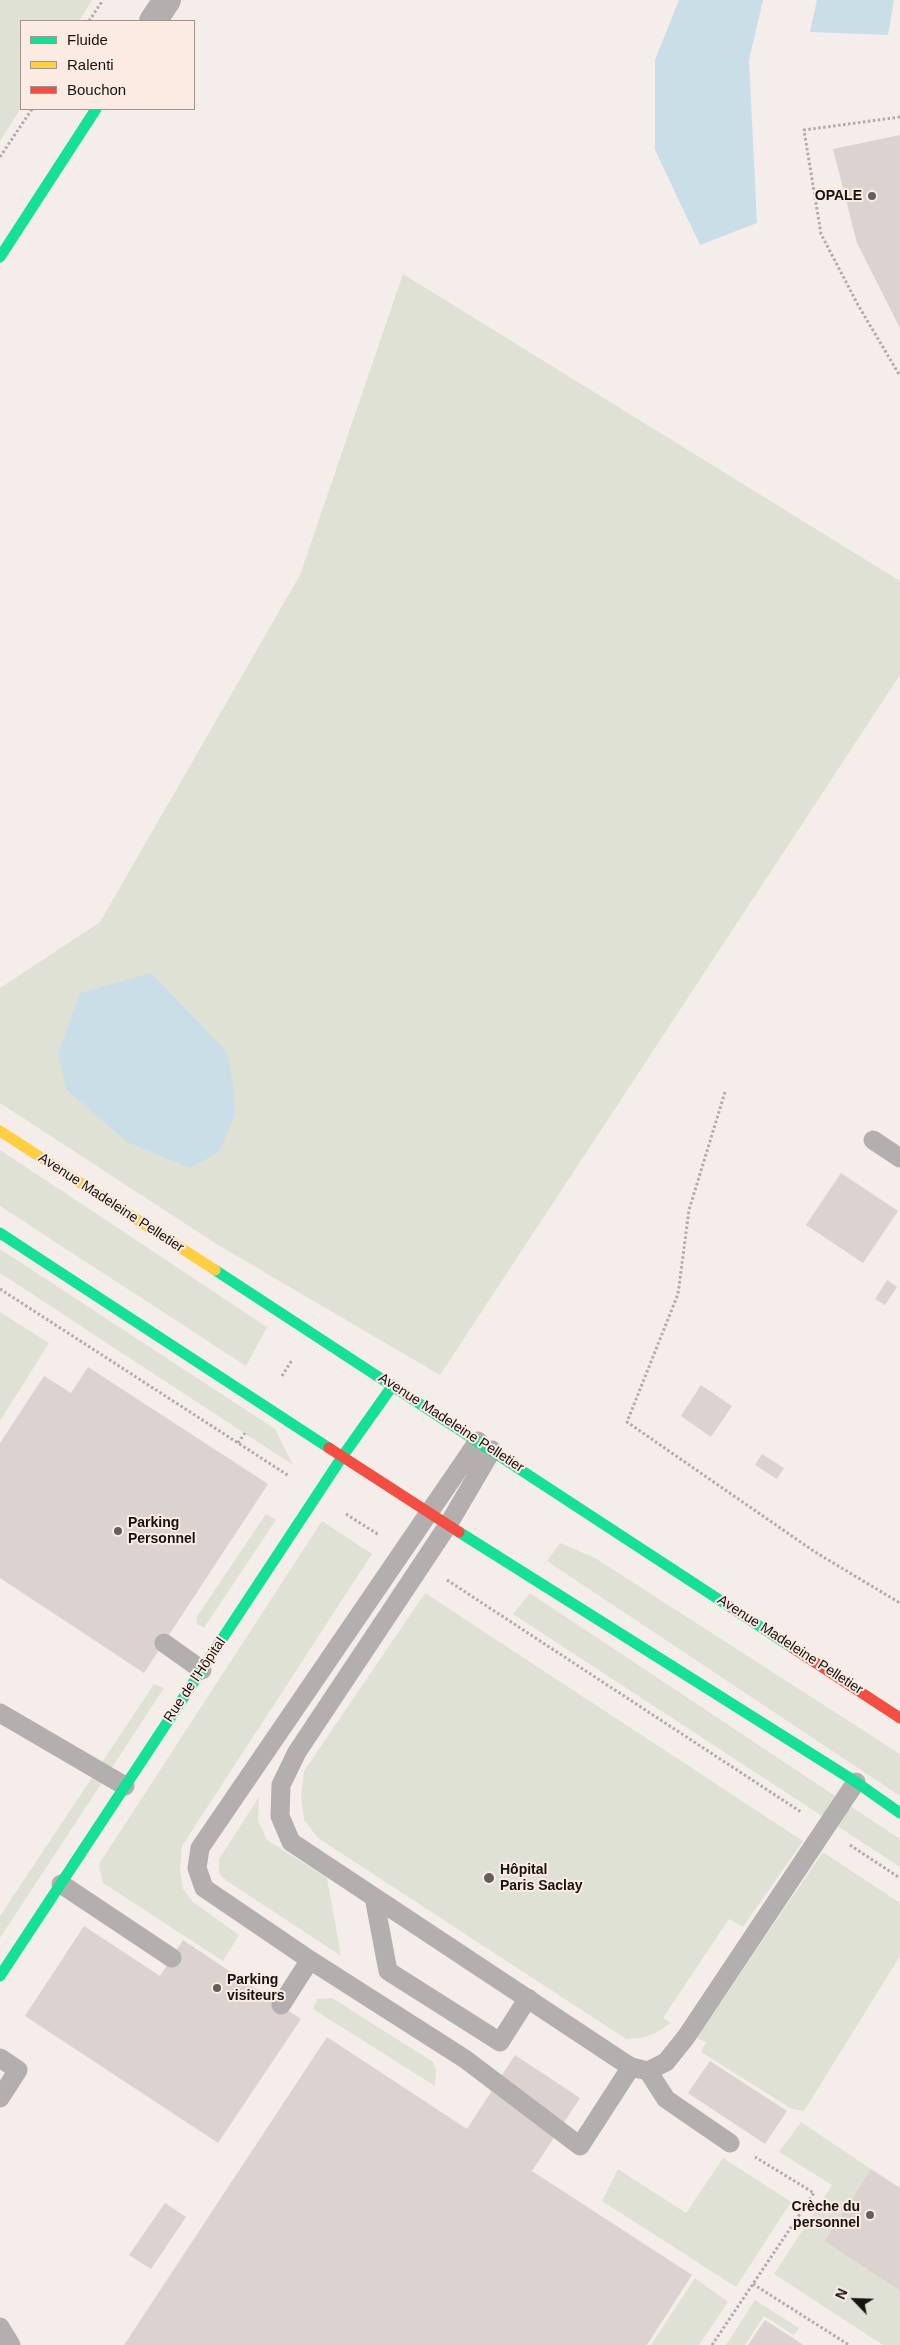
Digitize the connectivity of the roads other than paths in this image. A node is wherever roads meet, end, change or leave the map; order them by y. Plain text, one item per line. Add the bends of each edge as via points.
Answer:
1 (167, 0) edge
2 (154, 20) edge
3 (95, 110) edge
4 (0, 257) edge
5 (0, 1131) edge
6 (873, 1140) dead end
7 (900, 1158) edge
8 (0, 1234) edge
9 (393, 1385) junction
10 (485, 1445) junction
11 (342, 1457) junction
12 (430, 1513) junction
13 (448, 1525) junction
14 (164, 1643) dead end
15 (202, 1670) junction
16 (0, 1713) edge
17 (900, 1718) edge
18 (856, 1782) junction
19 (125, 1786) junction
20 (900, 1813) edge
21 (61, 1884) junction
22 (374, 1897) junction
23 (172, 1958) dead end
24 (310, 1960) junction
25 (0, 1976) edge
26 (528, 1998) junction
27 (281, 2005) dead end
28 (0, 2058) edge
29 (639, 2069) junction
30 (0, 2098) edge
31 (730, 2142) road end
32 (0, 2327) edge
33 (11, 2345) edge

1 - 2 street
3 - 4 street
5 - 9 street, Avenue Madeleine Pelletier
6 - 7 lane
8 - 11 street
9 - 10 street, Avenue Madeleine Pelletier
9 - 11 street, Rue de l'Hôpital
10 - 12 lane
10 - 13 lane
10 - 17 street, Avenue Madeleine Pelletier
11 - 12 street
11 - 15 street, Rue de l'Hôpital
12 - 13 street
12 - 24 lane via 200,1848 196,1868 204,1888
13 - 18 street
13 - 22 lane via 297,1752 280,1785 280,1816 290,1842
14 - 15 lane
15 - 19 street, Rue de l'Hôpital
16 - 19 lane
18 - 20 street
18 - 29 lane via 686,2038 666,2062
19 - 21 street, Rue de l'Hôpital
21 - 23 lane
21 - 25 street, Rue de l'Hôpital
22 - 26 lane
22 - 26 lane via 388,1970 500,2042
24 - 27 lane
24 - 29 lane via 464,2059 580,2146
26 - 29 lane
28 - 30 lane via 18,2070
29 - 31 lane via 666,2099
32 - 33 lane

